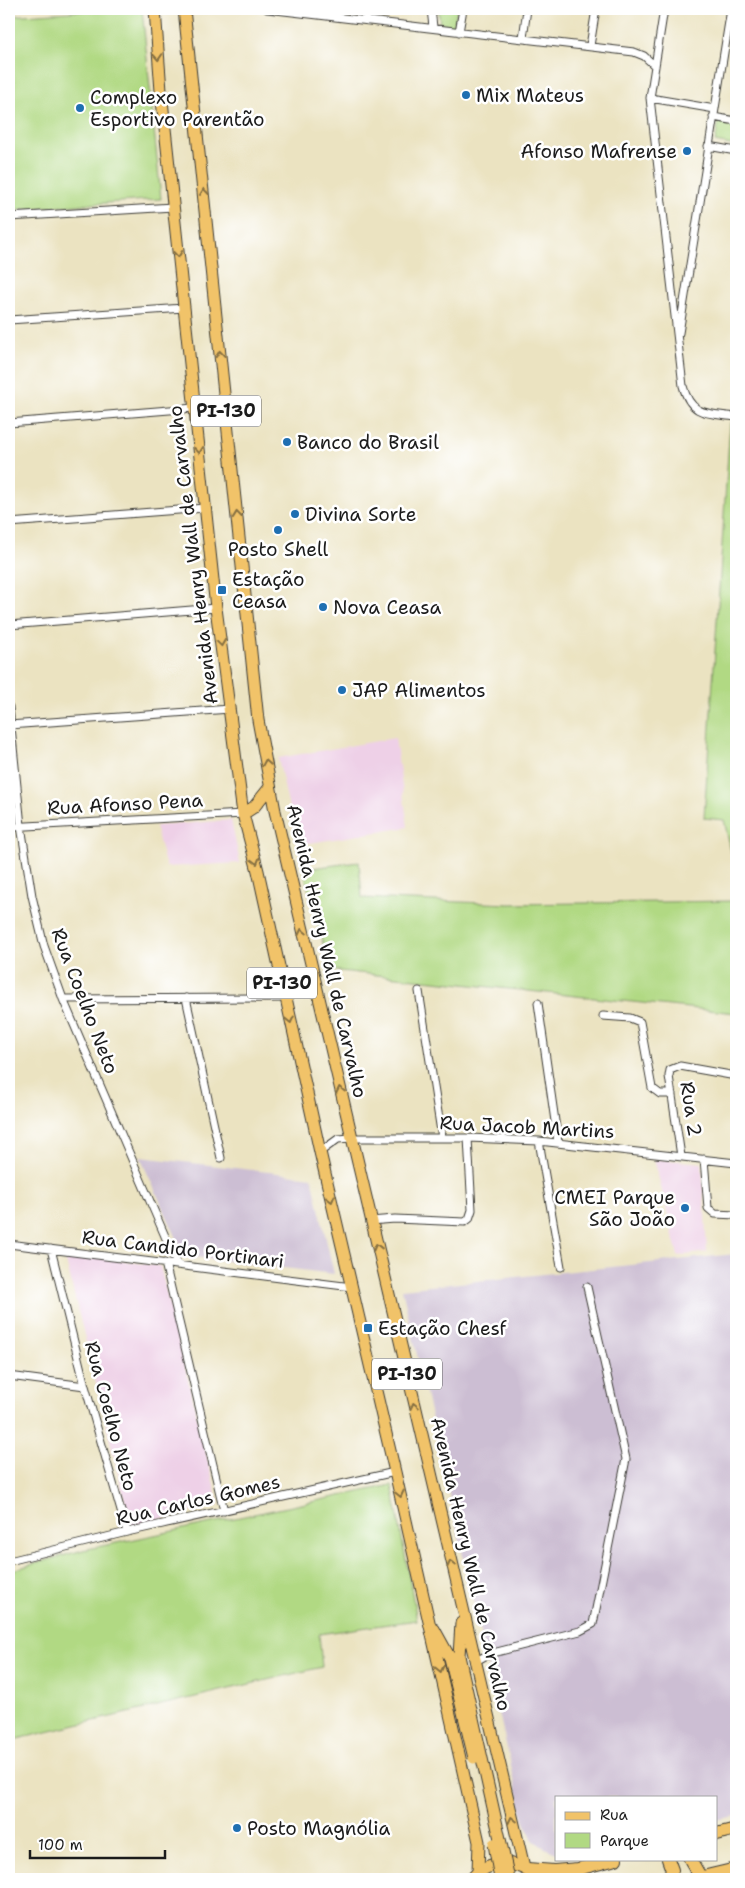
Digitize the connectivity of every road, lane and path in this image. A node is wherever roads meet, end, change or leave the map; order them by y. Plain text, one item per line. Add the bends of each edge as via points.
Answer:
1 (155, 9) edge
2 (184, 9) edge
3 (267, 9) edge
4 (365, 9) edge
5 (431, 9) edge
6 (463, 9) edge
7 (527, 9) edge
8 (596, 9) edge
9 (664, 9) edge
10 (731, 9) edge
11 (299, 11) edge
12 (367, 21) junction
13 (433, 27) junction
14 (459, 32) junction
15 (523, 38) junction
16 (590, 46) junction
17 (655, 66) junction
18 (650, 98) junction
19 (715, 108) junction
20 (713, 117) junction
21 (736, 121) edge
22 (708, 146) junction
23 (736, 151) edge
24 (173, 208) junction
25 (9, 217) edge
26 (184, 308) junction
27 (9, 320) edge
28 (678, 343) junction
29 (194, 408) junction
30 (736, 415) edge
31 (9, 422) edge
32 (205, 508) junction
33 (9, 523) edge
34 (216, 608) junction
35 (9, 626) edge
36 (9, 707) edge
37 (230, 709) junction
38 (10, 725) edge
39 (270, 787) junction
40 (243, 814) junction
41 (20, 826) junction
42 (9, 827) edge
43 (419, 991) dead end
44 (186, 998) junction
45 (285, 998) junction
46 (63, 1000) junction
47 (538, 1004) dead end
48 (603, 1016) dead end
49 (736, 1076) edge
50 (672, 1094) junction
51 (351, 1138) junction
52 (442, 1138) junction
53 (468, 1138) junction
54 (539, 1141) junction
55 (558, 1142) junction
56 (320, 1152) junction
57 (681, 1156) junction
58 (221, 1158) dead end
59 (704, 1159) junction
60 (736, 1163) edge
61 (736, 1216) edge
62 (370, 1221) junction
63 (9, 1244) edge
64 (51, 1249) junction
65 (165, 1263) junction
66 (176, 1264) junction
67 (560, 1267) dead end
68 (352, 1287) junction
69 (588, 1287) dead end
70 (9, 1376) edge
71 (85, 1386) junction
72 (395, 1472) junction
73 (224, 1511) junction
74 (127, 1532) junction
75 (9, 1561) edge
76 (462, 1611) junction
77 (429, 1621) junction
78 (454, 1657) junction
79 (474, 1662) junction
80 (736, 1829) edge
81 (718, 1834) edge
82 (612, 1860) edge
83 (668, 1860) edge
84 (690, 1860) edge
85 (525, 1868) junction
86 (736, 1869) edge
87 (723, 1872) junction
88 (736, 1875) edge
89 (474, 1876) edge
90 (500, 1879) edge
91 (509, 1879) edge
92 (538, 1879) edge
93 (669, 1879) edge
94 (699, 1879) edge

1 -> 24 main road, Avenida Henry Wall de Carvalho / PI-130
39 -> 2 main road, Avenida Henry Wall de Carvalho / PI-130 via 258,720
3 - 11 street
4 - 12 street
5 - 13 street
6 - 14 street
7 - 15 street
8 - 16 street
9 - 17 street
10 - 19 street
11 - 12 street
12 - 13 street
13 - 14 street
14 - 15 street
15 - 16 street
16 - 17 street via 634,52
17 - 18 street
18 - 19 street
18 - 28 street
19 - 20 street
20 - 21 street
20 - 22 street
22 - 23 street
22 - 28 street
24 - 25 street
24 -> 26 main road, Avenida Henry Wall de Carvalho / PI-130
26 - 27 street
26 - 29 main road, Avenida Henry Wall de Carvalho / PI-130
28 - 30 street via 683,386 690,404 698,411
29 - 31 street
29 -> 32 main road, Avenida Henry Wall de Carvalho / PI-130
32 - 33 street
32 - 34 main road, Avenida Henry Wall de Carvalho / PI-130
34 - 35 street
34 -> 37 main road, Avenida Henry Wall de Carvalho / PI-130
36 - 38 street, Rua Coelho Neto
37 - 38 street
37 - 40 main road, Avenida Henry Wall de Carvalho / PI-130
38 - 41 street, Rua Coelho Neto
39 - 40 main road via 254,807
51 -> 39 main road, Avenida Henry Wall de Carvalho / PI-130
40 - 41 street, Rua Afonso Pena
40 -> 45 main road, Avenida Henry Wall de Carvalho / PI-130
41 - 42 street, Rua Afonso Pena
41 - 46 street, Rua Coelho Neto via 38,922
43 - 52 street
44 - 45 street
44 - 46 street
44 - 58 street
45 -> 56 main road, Avenida Henry Wall de Carvalho / PI-130
46 - 66 street, Rua Coelho Neto
47 - 55 street
48 - 50 street via 640,1022 652,1088 660,1094
49 - 50 street, Rua 2 via 680,1066 672,1068 669,1076
50 - 57 street, Rua 2
51 - 52 street, Rua Jacob Martins
51 - 56 street, Rua Jacob Martins via 338,1139
51 - 62 main road, Avenida Henry Wall de Carvalho / PI-130
52 - 53 street, Rua Jacob Martins
53 - 54 street, Rua Jacob Martins
53 - 62 street via 472,1210 469,1219 465,1222
54 - 55 street, Rua Jacob Martins
54 - 67 street
55 - 57 street, Rua Jacob Martins
56 -> 68 main road, Avenida Henry Wall de Carvalho / PI-130
57 - 59 street, Rua Jacob Martins
59 - 60 street, Rua Jacob Martins
59 - 61 street via 708,1208 715,1214
76 -> 62 main road, Avenida Henry Wall de Carvalho / PI-130
63 - 64 street, Rua Candido Portinari
64 - 65 street, Rua Candido Portinari
64 - 71 street, Rua Coelho Neto
65 - 66 street, Rua Candido Portinari
65 - 73 street
66 - 68 street, Rua Candido Portinari
68 - 72 main road, Avenida Henry Wall de Carvalho / PI-130
69 - 79 street via 626,1459 593,1624 580,1631 489,1654
70 - 71 street
71 - 74 street, Rua Coelho Neto
72 - 73 street, Rua Carlos Gomes
72 -> 77 main road, Avenida Henry Wall de Carvalho / PI-130
73 - 74 street, Rua Carlos Gomes
74 - 75 street, Rua Carlos Gomes
76 - 78 main road
76 - 79 main road, Avenida Henry Wall de Carvalho / PI-130
77 - 78 main road
77 -> 89 main road, Avenida Henry Wall de Carvalho / PI-130 via 479,1842
78 - 90 main road, bridge
78 - 91 main road, bridge
85 -> 79 main road, Avenida Henry Wall de Carvalho / PI-130
80 - 81 highway
82 - 85 highway via 578,1869
83 - 93 highway via 672,1870
84 - 94 highway
85 - 89 highway via 500,1863 488,1866
85 - 92 highway
86 - 87 highway
87 - 88 main road
87 - 94 highway

